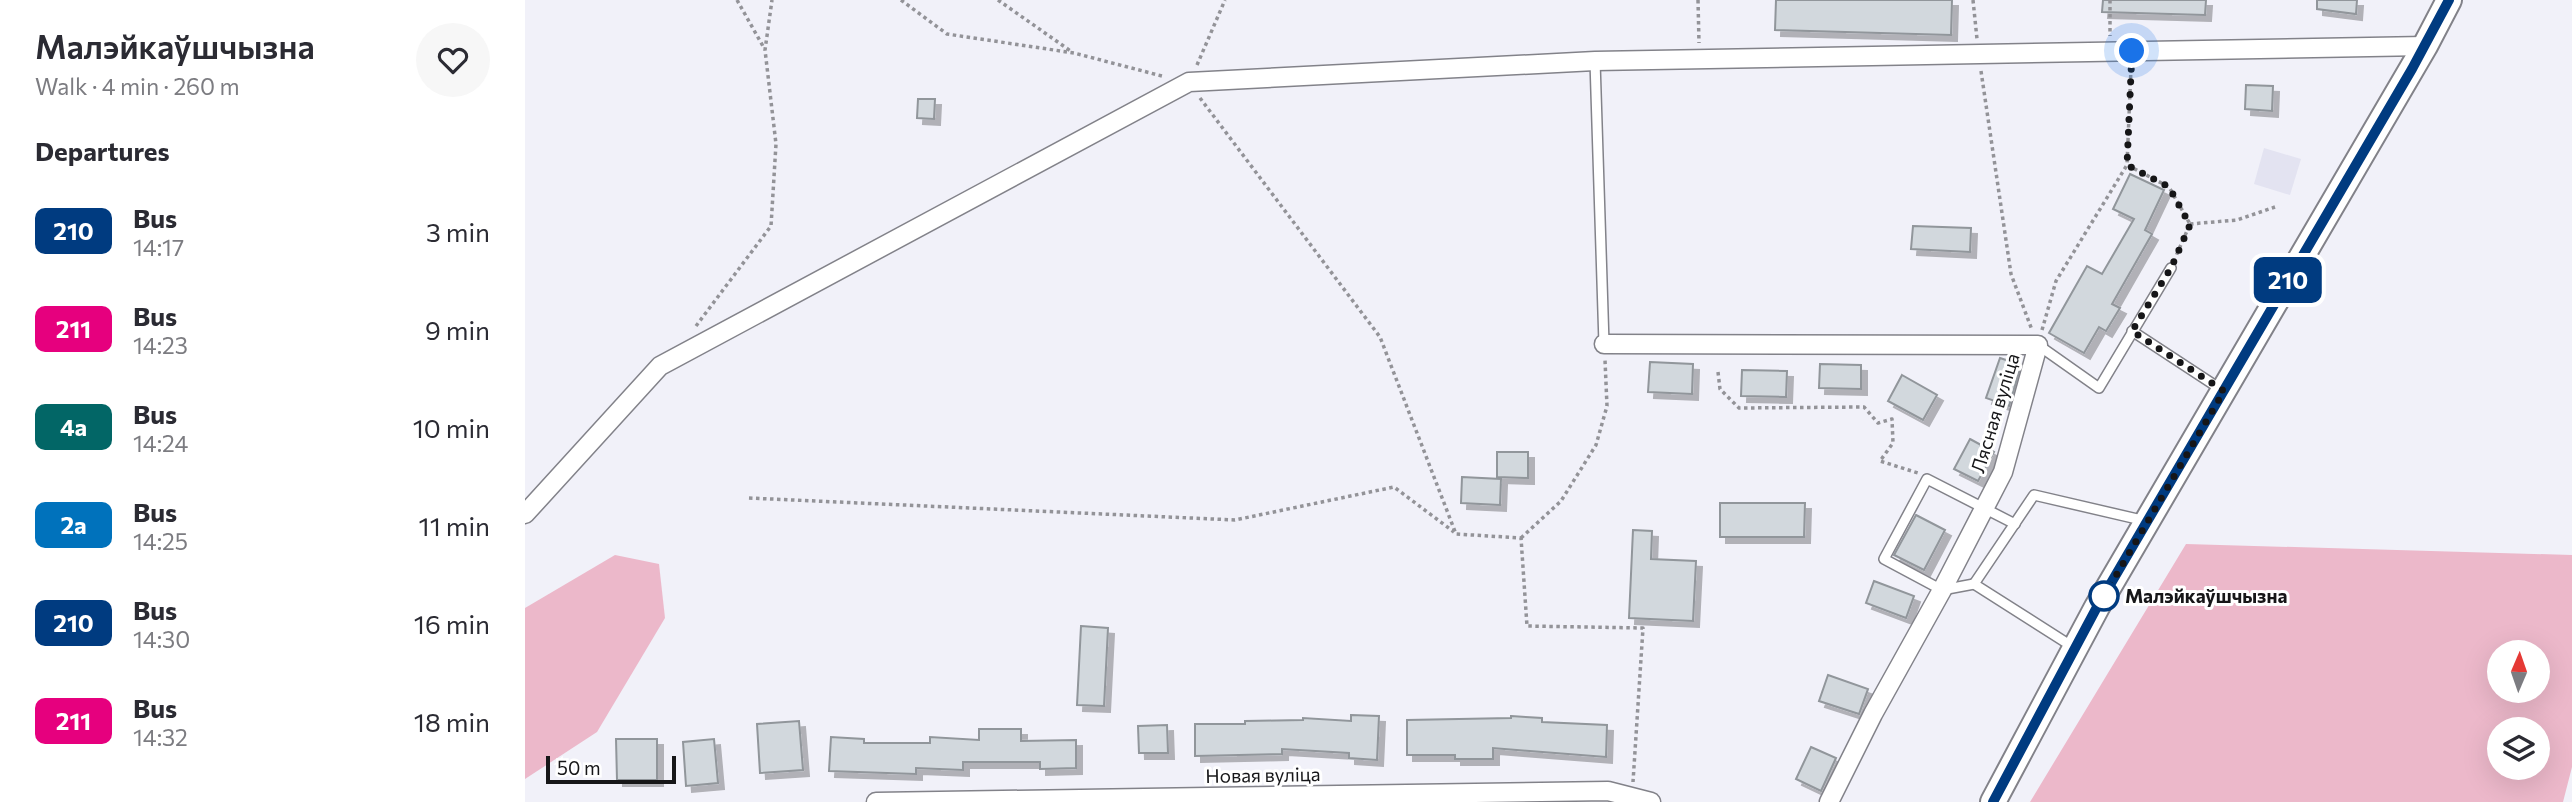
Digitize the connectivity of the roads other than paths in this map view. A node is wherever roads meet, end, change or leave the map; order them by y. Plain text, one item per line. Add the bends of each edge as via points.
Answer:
1 (2449, 0) edge
2 (2425, 46) junction
3 (1595, 61) junction
4 (2171, 268) road end
5 (2132, 331) junction
6 (1604, 344) joint
7 (2038, 345) junction
8 (2224, 391) junction
9 (1984, 508) junction
10 (525, 514) edge
11 (2148, 521) junction
12 (2015, 524) junction
13 (1974, 584) junction
14 (1942, 590) junction
15 (2075, 649) junction
16 (1641, 800) edge
17 (876, 802) edge
18 (1829, 802) edge
19 (1993, 802) edge

1 - 2 main road
2 - 3 street
2 - 8 main road
3 - 6 lane
3 - 10 street via 1189,82 660,366
4 - 5 lane
5 - 7 lane via 2099,388
5 - 8 lane
6 - 7 street, Лясная вуліца
7 - 9 street, Лясная вуліца via 2003,472
8 - 11 main road
9 - 12 lane
9 - 14 street, Лясная вуліца
9 - 14 lane via 1927,478 1884,559
11 - 12 lane via 2034,495
11 - 15 main road
12 - 13 lane
13 - 14 lane
13 - 15 lane
14 - 18 street, Лясная вуліца
15 - 19 main road
16 - 17 street, Новая вуліца via 1608,791

